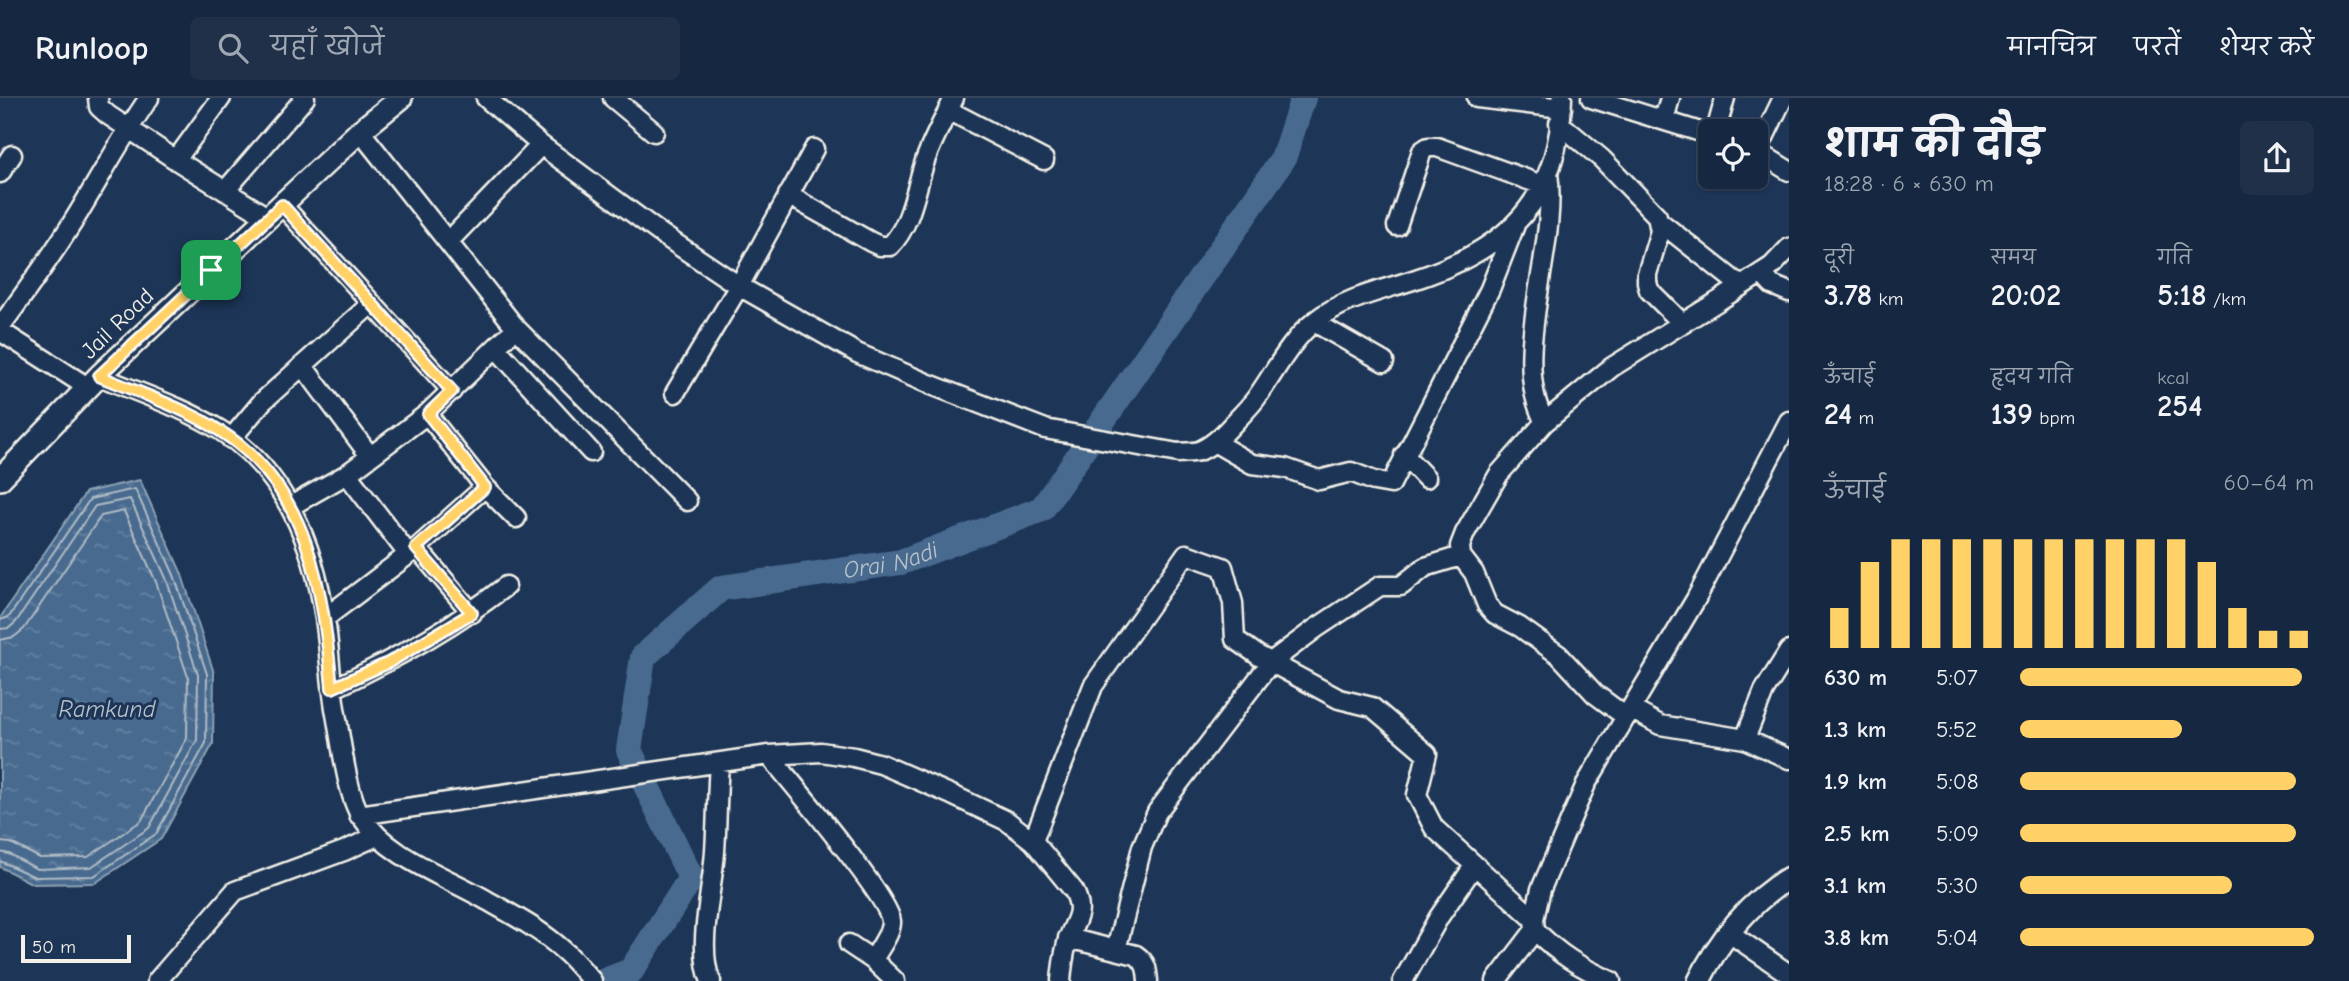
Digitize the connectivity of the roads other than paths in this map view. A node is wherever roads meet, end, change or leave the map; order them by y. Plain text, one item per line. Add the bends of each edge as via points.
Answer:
1 (98, 98) edge
2 (149, 98) edge
3 (221, 98) edge
4 (305, 98) edge
5 (401, 98) edge
6 (486, 98) edge
7 (613, 98) edge
8 (1477, 98) edge
9 (1670, 98) edge
10 (1725, 98) edge
11 (1783, 98) edge
12 (1598, 99) edge
13 (951, 104) edge
14 (1561, 110) edge
15 (1719, 119) edge
16 (1664, 120) junction
17 (1768, 127) edge
18 (127, 128) junction
19 (360, 131) junction
20 (1698, 131) edge
21 (654, 132) dead end
22 (541, 145) junction
23 (814, 149) dead end
24 (12, 155) dead end
25 (1768, 158) edge
26 (176, 160) junction
27 (1044, 160) dead end
28 (1789, 171) edge
29 (0, 173) edge
30 (1545, 179) junction
31 (225, 191) junction
32 (788, 195) junction
33 (275, 211) junction
34 (1660, 222) junction
35 (1515, 225) junction
36 (1397, 226) dead end
37 (448, 242) junction
38 (1789, 248) edge
39 (1761, 273) junction
40 (739, 286) junction
41 (1741, 286) junction
42 (1789, 292) edge
43 (371, 304) junction
44 (1314, 322) junction
45 (1683, 324) junction
46 (516, 328) junction
47 (0, 329) edge
48 (496, 348) junction
49 (1384, 362) dead end
50 (303, 366) junction
51 (94, 382) junction
52 (452, 391) junction
53 (675, 393) dead end
54 (428, 414) junction
55 (1789, 421) edge
56 (1545, 422) junction
57 (231, 439) junction
58 (1214, 442) junction
59 (591, 452) dead end
60 (1404, 455) junction
61 (370, 457) junction
62 (346, 474) junction
63 (1426, 478) dead end
64 (0, 479) edge
65 (485, 487) junction
66 (687, 501) dead end
67 (291, 506) junction
68 (516, 518) dead end
69 (412, 551) junction
70 (1461, 556) junction
71 (506, 586) dead end
72 (472, 613) junction
73 (325, 618) junction
74 (1789, 650) edge
75 (1271, 662) junction
76 (332, 688) junction
77 (1628, 713) junction
78 (1745, 740) junction
79 (769, 755) junction
80 (1789, 759) edge
81 (719, 763) junction
82 (359, 815) junction
83 (377, 836) junction
84 (1033, 841) junction
85 (1474, 866) junction
86 (1789, 878) edge
87 (1534, 925) junction
88 (1728, 932) junction
89 (1068, 938) junction
90 (849, 944) dead end
91 (1116, 950) junction
92 (873, 960) junction
93 (1789, 974) edge
94 (157, 981) edge
95 (592, 981) edge
96 (711, 981) edge
97 (895, 981) edge
98 (1061, 981) edge
99 (1148, 981) edge
100 (1403, 981) edge
101 (1496, 981) edge
102 (1611, 981) edge
103 (1699, 981) edge

1 - 18 street via 99,107
2 - 18 street
3 - 26 street
4 - 31 street
5 - 19 street, Jail Road
6 - 22 street
7 - 21 street
8 - 14 street
9 - 16 street
10 - 15 street
11 - 17 street
12 - 16 street
13 - 27 street
13 - 32 street via 924,163 911,209 890,246 871,242
14 - 30 street
14 - 34 street
16 - 20 street
18 - 26 street
18 - 47 street via 79,212
19 - 33 street, Jail Road
19 - 37 street
22 - 37 street
22 - 40 street
23 - 32 street
24 - 29 street
25 - 28 street
26 - 31 street
30 - 35 street
30 - 36 street via 1428,148 1422,151
30 - 56 street via 1551,209 1530,368 1537,408
31 - 33 street
32 - 40 street
33 - 43 street
33 - 51 street, Jail Road
34 - 41 street
34 - 45 street via 1647,282 1649,290
35 - 44 street via 1462,261 1338,306
35 - 60 street via 1490,289
37 - 46 street
38 - 39 street
39 - 41 street
39 - 42 street via 1772,285
40 - 53 street
40 - 58 street via 857,353 1045,429 1188,452
41 - 45 street
43 - 50 street
43 - 52 street
44 - 49 street
44 - 58 street via 1291,346 1255,400
45 - 56 street via 1612,367
46 - 48 street
46 - 66 street
47 - 51 street
48 - 52 street
48 - 59 street
50 - 57 street via 262,402
50 - 61 street
51 - 57 street via 187,414
51 - 64 street, Jail Road
52 - 54 street
54 - 61 street
54 - 65 street
55 - 77 street via 1696,599
56 - 70 street via 1499,474 1465,533
57 - 67 street via 270,475
58 - 60 street via 1252,464 1284,468 1319,480 1351,472 1391,484
60 - 63 street
61 - 62 street
62 - 67 street
62 - 69 street
65 - 68 street
65 - 69 street
67 - 73 street via 303,531
69 - 72 street
69 - 73 street
70 - 75 street via 1425,567 1401,586 1380,586
70 - 77 street via 1495,614 1559,655 1595,694
71 - 72 street
72 - 76 street via 388,663
73 - 76 street
74 - 78 street via 1764,691
75 - 84 street via 1235,639 1233,603 1223,567 1186,554 1093,686
75 - 85 street via 1339,699 1372,707 1427,754 1417,795 1434,828
75 - 91 street via 1157,812 1142,847
76 - 82 street
77 - 78 street via 1660,725
77 - 87 street via 1586,784 1541,889
78 - 80 street
79 - 81 street
79 - 84 street via 821,752 881,764 1007,821
79 - 92 street via 888,911 890,928
81 - 82 street
81 - 96 street via 705,942
82 - 83 street
83 - 94 street via 235,891
83 - 95 street via 412,861 547,937
84 - 89 street via 1078,900 1080,909
85 - 87 street
85 - 100 street
86 - 88 street
87 - 101 street
87 - 102 street via 1553,948 1577,966
88 - 93 street
88 - 103 street
89 - 91 street
89 - 98 street
90 - 92 street
91 - 99 street via 1144,961
92 - 97 street

